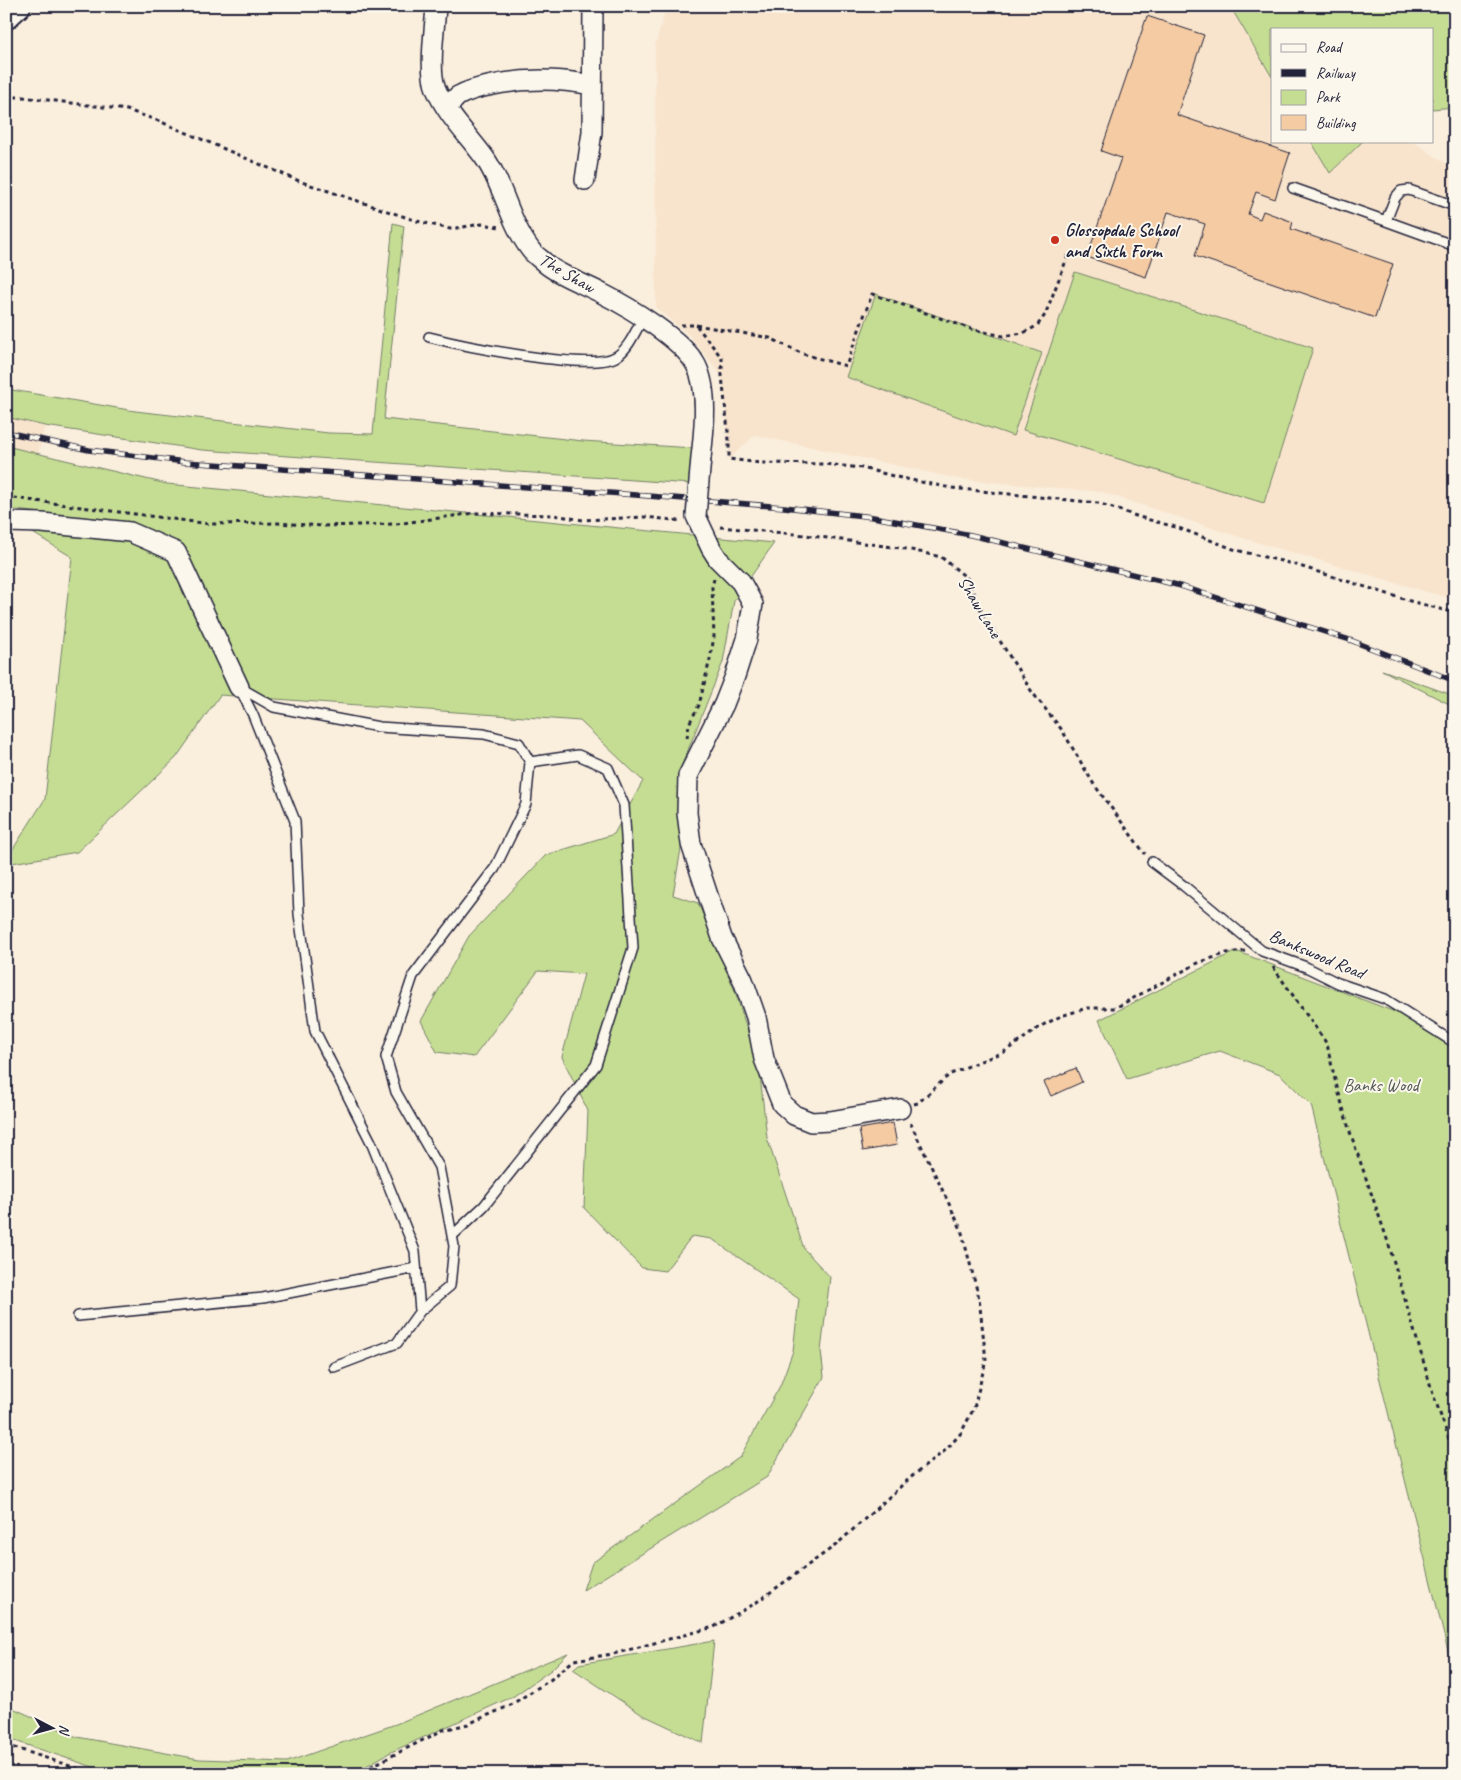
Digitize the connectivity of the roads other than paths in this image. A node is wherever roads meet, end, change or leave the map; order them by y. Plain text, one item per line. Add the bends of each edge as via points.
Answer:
1 (19, 6) edge
2 (436, 6) edge
3 (593, 6) edge
4 (6, 18) edge
5 (592, 85) junction
6 (447, 108) junction
7 (585, 180) dead end
8 (1293, 188) dead end
9 (1455, 206) edge
10 (1386, 221) junction
11 (1455, 246) edge
12 (647, 321) junction
13 (429, 337) dead end
14 (6, 522) edge
15 (239, 687) junction
16 (530, 762) junction
17 (1152, 862) road end
18 (1455, 1042) edge
19 (900, 1109) road end
20 (452, 1236) junction
21 (416, 1268) junction
22 (420, 1311) junction
23 (78, 1316) dead end
24 (334, 1367) dead end

1 - 4 street
2 - 6 street, The Shaw via 433,77 435,89
3 - 5 street
5 - 6 street via 543,79 508,81 474,89 457,97
5 - 7 street via 592,132
6 - 12 street, The Shaw via 485,158 531,251 549,266 604,294
8 - 10 lane
9 - 10 lane via 1409,190 1401,191 1394,198
10 - 11 lane
12 - 13 lane via 617,356 585,362 524,356
12 - 19 street, The Shaw, bridge via 687,352 697,366 702,383 705,426 698,520 711,548 741,582 753,604 744,652 735,676 688,776 687,813 691,844 722,938 744,980 764,1058 782,1104 794,1115 811,1122
14 - 15 street via 130,532 176,552
15 - 16 lane via 274,707 379,726 484,734 519,743
15 - 21 lane via 295,820 299,914 315,1031 371,1142 415,1251
16 - 20 lane via 526,804 495,868 413,976 386,1057 396,1092 438,1167
16 - 20 lane via 578,755 608,768 624,804 633,948 596,1065 484,1206
17 - 18 lane, Bankswood Road via 1262,951 1385,999
20 - 22 lane via 450,1286
21 - 22 lane
21 - 23 lane via 263,1298
22 - 24 lane via 397,1343

